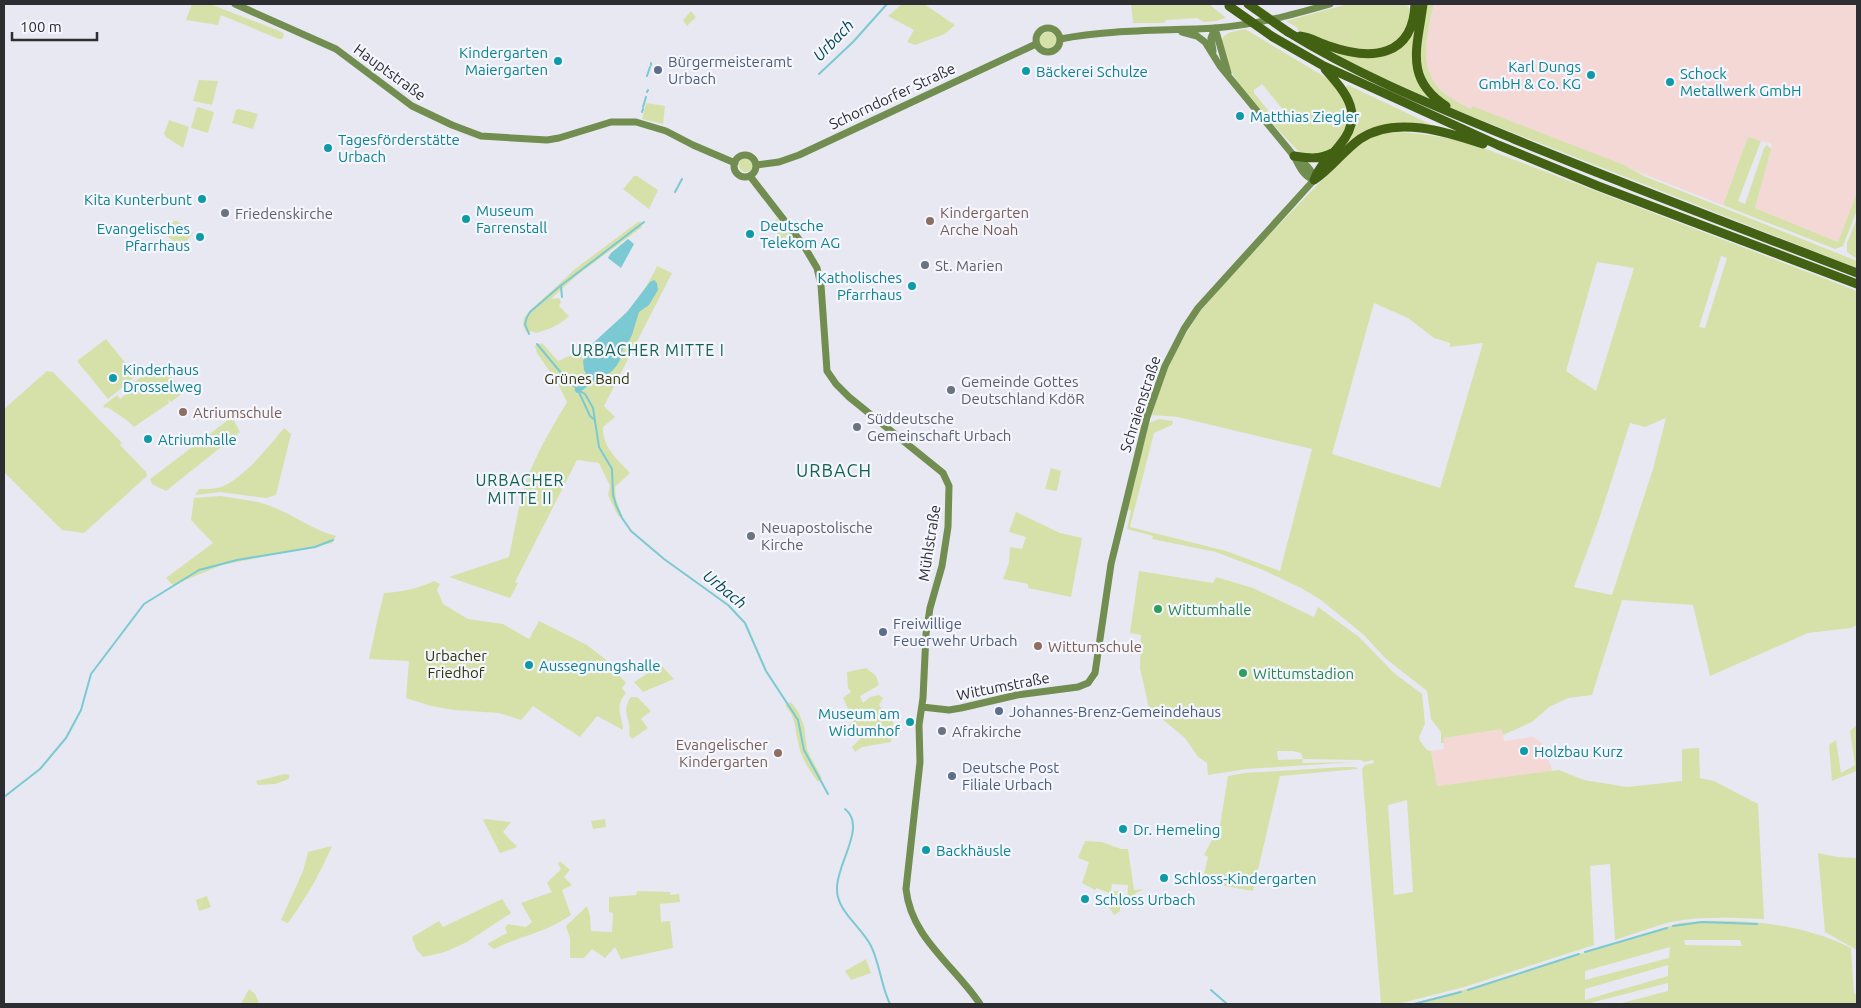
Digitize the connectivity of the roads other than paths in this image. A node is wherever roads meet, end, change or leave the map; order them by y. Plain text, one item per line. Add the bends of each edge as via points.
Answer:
1 (235, 4) edge
2 (1248, 4) edge
3 (1330, 4) edge
4 (1423, 4) edge
5 (1227, 5) edge
6 (1413, 6) edge
7 (1215, 28) junction
8 (1170, 29) junction
9 (1291, 34) junction
10 (1060, 39) junction
11 (1036, 44) junction
12 (1214, 55) junction
13 (1322, 65) junction
14 (1230, 79) junction
15 (1460, 117) junction
16 (1498, 145) junction
17 (1334, 152) junction
18 (1294, 156) junction
19 (734, 163) junction
20 (756, 165) junction
21 (750, 176) junction
22 (1314, 180) junction
23 (1857, 273) edge
24 (1857, 284) edge
25 (1088, 683) joint
26 (922, 707) junction
27 (980, 1004) edge

1 - 19 street, Hauptstraße via 336,49 412,106 481,136 547,140 611,122 636,122 666,131
2 - 9 highway, bridge
3 - 7 street via 1275,19
4 - 15 highway via 1415,64 1419,77 1436,99
5 - 13 highway, bridge
6 - 9 highway via 1414,22 1408,36 1398,46 1384,52 1355,52
7 - 8 street
7 - 12 street via 1211,38
7 - 14 street
8 - 10 street via 1126,30
8 - 12 street via 1197,36
9 - 15 highway via 1369,77
10 - 11 street via 1051,52 1043,52
10 - 11 street via 1056,32 1046,29 1038,34
11 - 20 street, Schorndorfer Straße via 799,155
12 - 14 street
13 - 16 highway
13 - 17 highway via 1343,89 1351,106 1348,131
14 - 18 street
15 - 23 highway
16 - 22 highway via 1489,146 1434,130 1387,128 1359,140
16 - 24 highway
17 - 18 highway via 1313,159
17 - 22 highway via 1317,171
18 - 22 street via 1309,168
19 - 20 street via 746,155 752,157
19 - 21 street via 740,175
20 - 21 street
21 - 26 street, Mühlstraße via 817,268 821,285 826,371 850,397 943,473 949,486 948,527 942,566 926,634
22 - 25 street, Schraienstraße via 1198,308 1165,366 1147,417 1119,530 1095,673
25 - 26 street, Wittumstraße via 950,710
26 - 27 street, Mühlstraße via 920,762 906,889 908,904 922,935

